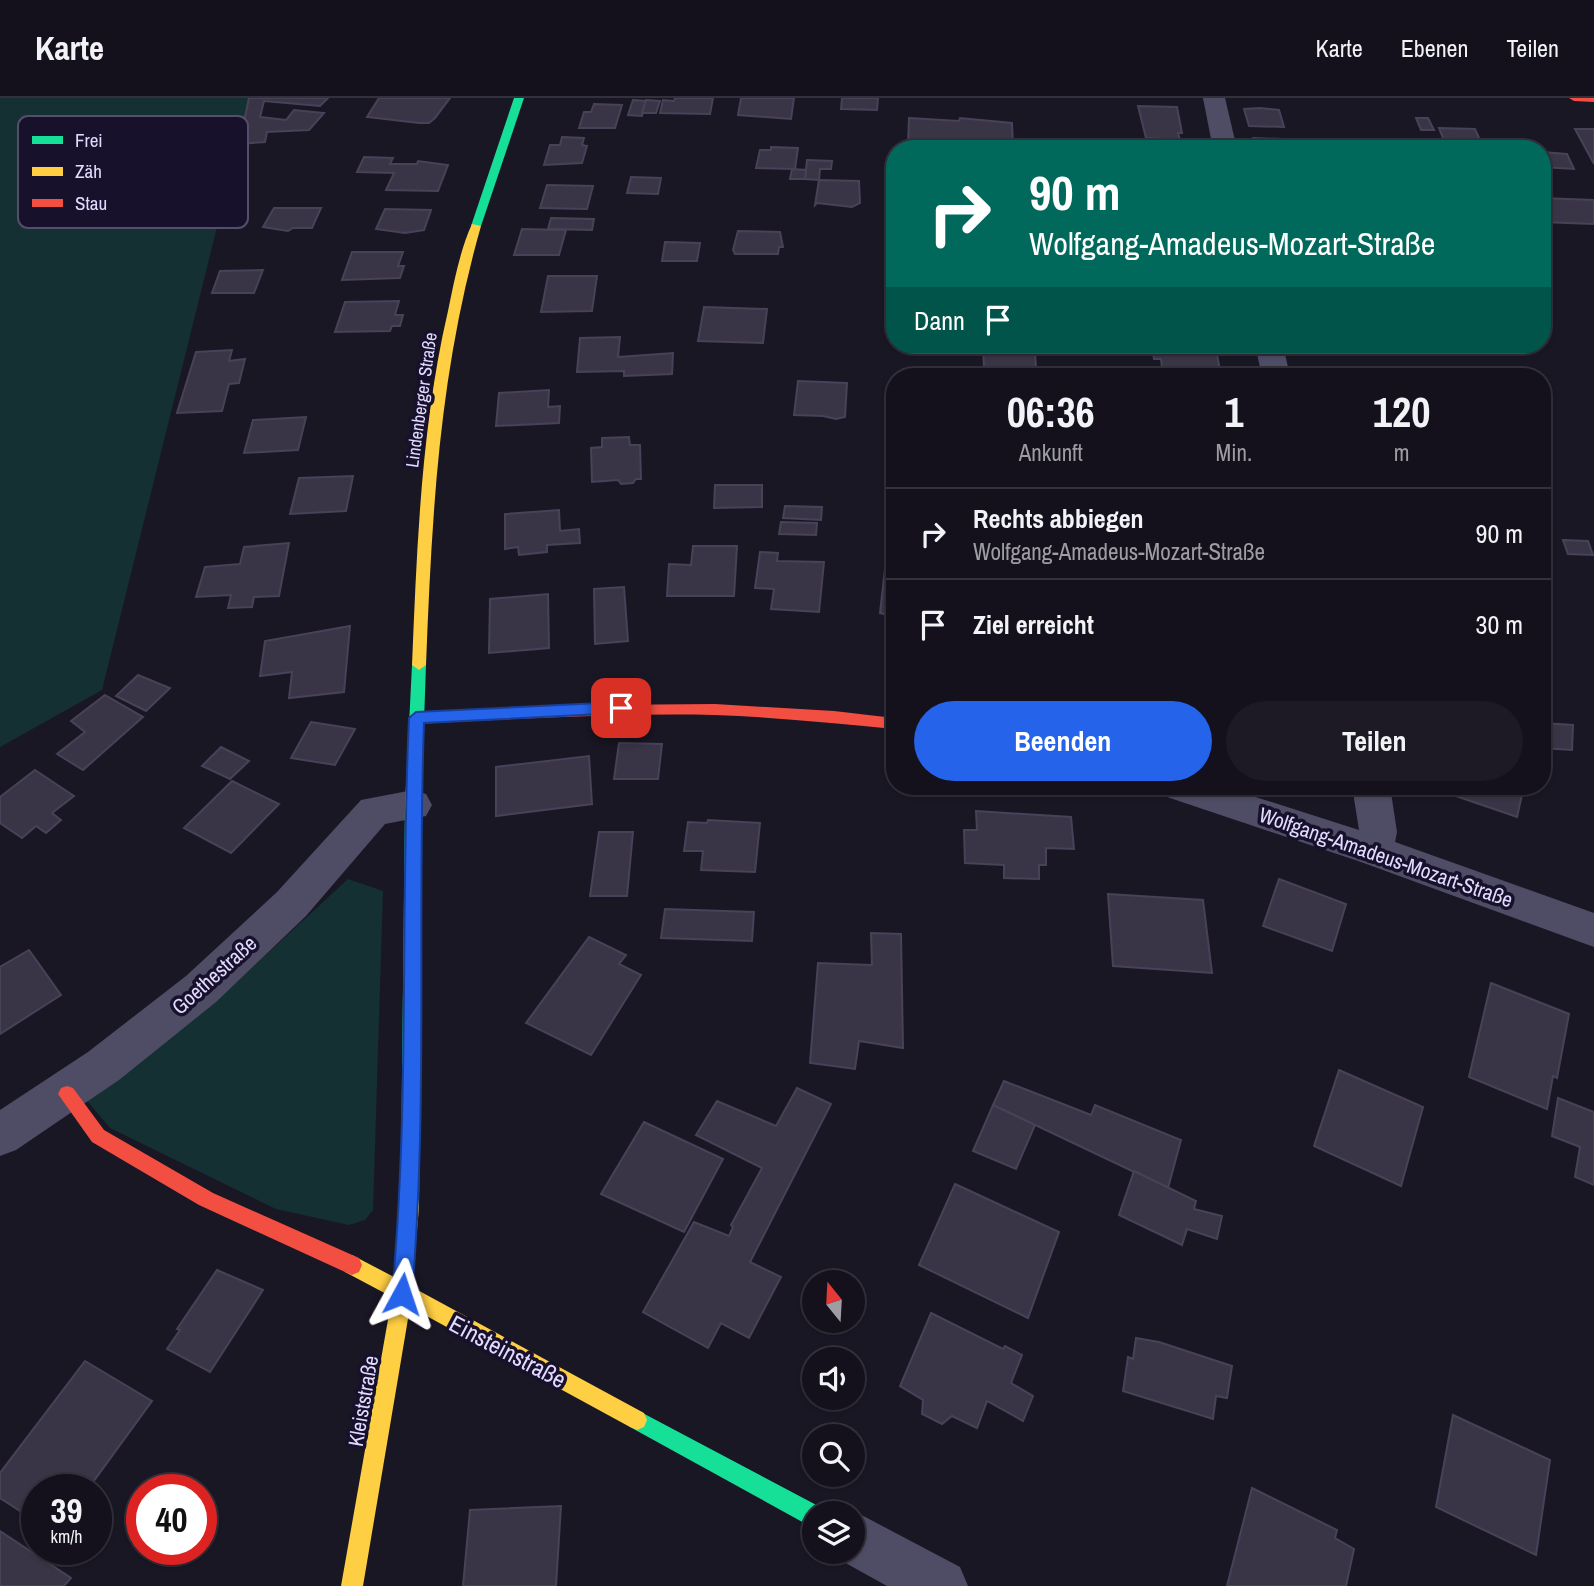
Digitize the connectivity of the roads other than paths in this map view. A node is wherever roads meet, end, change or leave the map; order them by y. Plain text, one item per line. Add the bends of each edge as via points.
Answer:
1 (519, 98) edge
2 (1214, 98) edge
3 (1574, 98) edge
4 (1594, 99) edge
5 (1223, 140) edge
6 (416, 718) junction
7 (886, 723) edge
8 (1204, 795) edge
9 (1372, 795) edge
10 (413, 805) junction
11 (1374, 851) junction
12 (1594, 930) edge
13 (67, 1094) junction
14 (0, 1135) edge
15 (402, 1294) junction
16 (802, 1511) edge
17 (865, 1544) edge
18 (352, 1586) edge
19 (941, 1586) edge

1 - 6 street, Lindenberger Straße via 462,269 438,391 424,537
2 - 5 street
3 - 4 street
6 - 7 street via 621,708 821,712
6 - 10 street, Kleiststraße
8 - 11 street, Wolfgang-Amadeus-Mozart-Straße
9 - 11 street via 1378,832
10 - 13 street, Goethestraße via 374,811 337,858 207,987
10 - 15 street, Kleiststraße via 410,1207
11 - 12 street, Wolfgang-Amadeus-Mozart-Straße
13 - 14 street, Goethestraße
13 - 15 street, Einsteinstraße via 98,1136 206,1199 363,1270
15 - 16 street, Einsteinstraße
15 - 18 street, Kleiststraße
17 - 19 street

